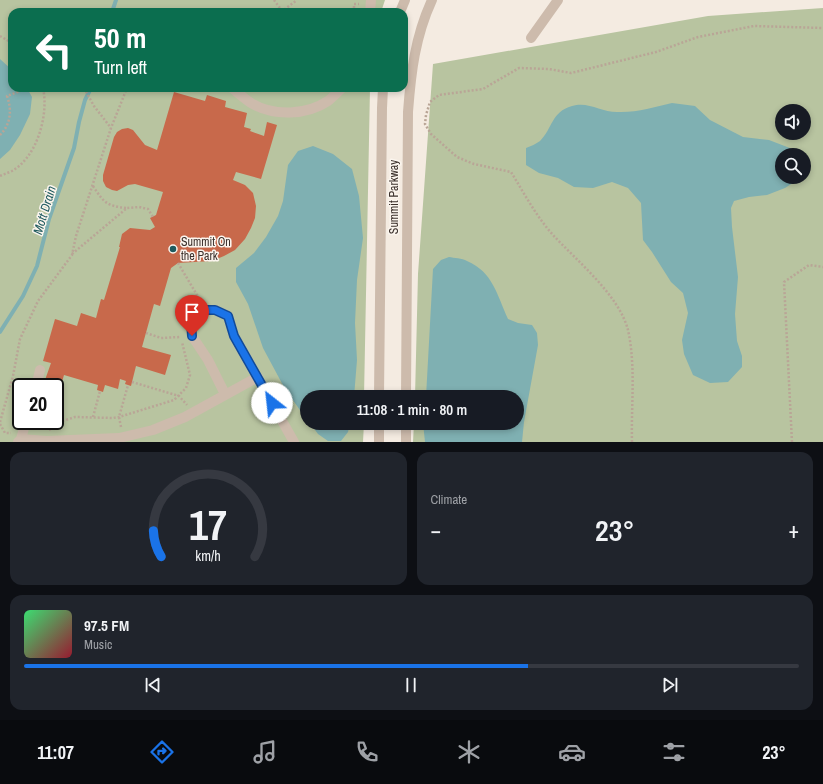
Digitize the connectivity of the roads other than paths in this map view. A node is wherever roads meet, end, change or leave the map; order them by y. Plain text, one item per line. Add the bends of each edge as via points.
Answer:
1 (432, 0) edge
2 (558, 0) edge
3 (531, 38) dead end
4 (237, 92) edge
5 (338, 92) edge
6 (383, 92) edge
7 (40, 370) dead end
8 (38, 378) edge
9 (258, 378) junction
10 (380, 390) edge
11 (406, 390) edge
12 (225, 394) junction
13 (379, 430) edge
14 (406, 430) edge
15 (20, 438) edge
16 (294, 442) edge
17 (379, 442) edge
18 (406, 442) edge

1 - 11 street, Summit Parkway via 415,51 408,112
2 - 3 street
4 - 5 street via 252,104 271,112 292,113 314,107 329,100
6 - 10 street, Summit Parkway
7 - 8 street
9 - 12 street
9 - 12 street via 234,336 228,316 215,310 199,310 191,322 192,336 208,360
9 - 16 street
12 - 15 street via 179,420 153,430 119,438
13 - 17 street
14 - 18 street

